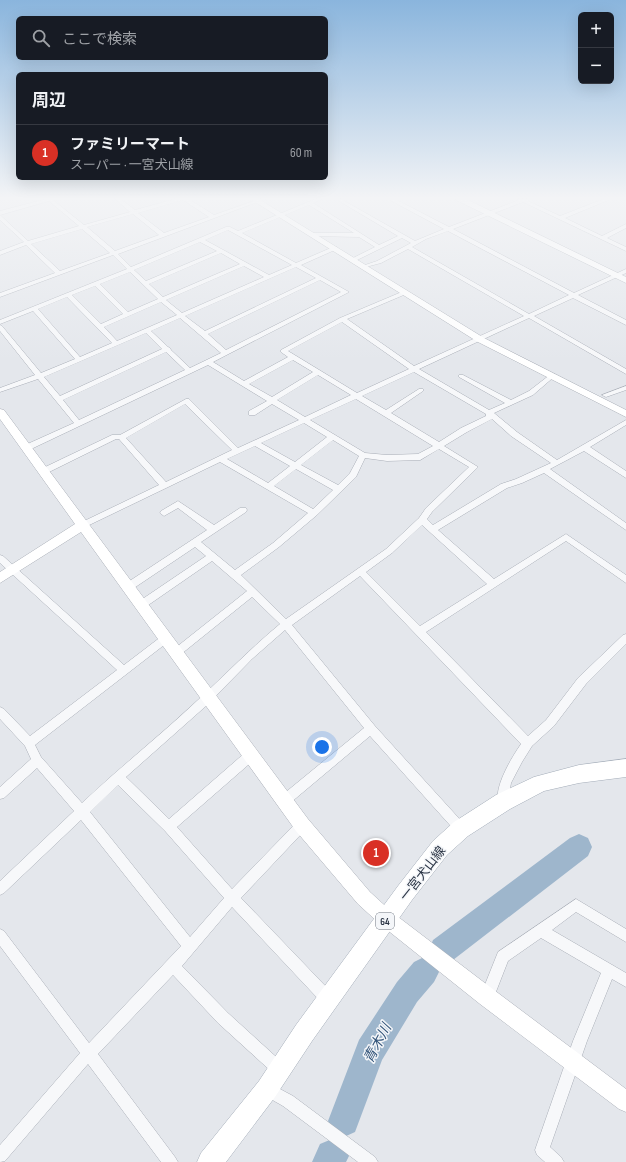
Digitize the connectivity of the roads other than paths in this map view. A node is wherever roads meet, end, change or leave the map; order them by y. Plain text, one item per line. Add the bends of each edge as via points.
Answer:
1 (37, 252) edge
2 (172, 252) edge
3 (218, 252) edge
4 (223, 252) edge
5 (272, 252) edge
6 (325, 252) edge
7 (342, 252) edge
8 (369, 252) edge
9 (396, 252) edge
10 (424, 252) edge
11 (494, 252) edge
12 (570, 252) edge
13 (114, 253) joint
14 (354, 260) junction
15 (244, 264) junction
16 (295, 265) junction
17 (364, 267) junction
18 (129, 270) junction
19 (626, 271) edge
20 (59, 273) junction
21 (618, 276) junction
22 (269, 277) junction
23 (321, 278) junction
24 (626, 280) edge
25 (96, 283) junction
26 (145, 284) junction
27 (404, 293) junction
28 (67, 294) junction
29 (0, 295) edge
30 (574, 296) junction
31 (162, 300) junction
32 (34, 308) junction
33 (127, 315) junction
34 (181, 316) junction
35 (530, 317) junction
36 (342, 319) junction
37 (0, 322) edge
38 (626, 323) edge
39 (0, 327) edge
40 (99, 327) junction
41 (147, 331) junction
42 (204, 334) junction
43 (481, 340) junction
44 (117, 344) junction
45 (168, 349) junction
46 (224, 352) junction
47 (293, 357) junction
48 (79, 360) junction
49 (208, 362) junction
50 (414, 369) junction
51 (188, 370) junction
52 (318, 372) junction
53 (626, 372) edge
54 (461, 376) dead end
55 (553, 376) junction
56 (40, 378) junction
57 (244, 384) junction
58 (626, 388) edge
59 (0, 390) edge
60 (421, 390) dead end
61 (358, 395) junction
62 (606, 395) dead end
63 (0, 396) edge
64 (59, 399) junction
65 (271, 400) junction
66 (511, 403) junction
67 (0, 412) edge
68 (252, 413) dead end
69 (387, 413) junction
70 (489, 413) junction
71 (626, 414) edge
72 (305, 420) junction
73 (626, 422) edge
74 (78, 424) junction
75 (121, 437) junction
76 (332, 437) junction
77 (256, 443) junction
78 (438, 445) junction
79 (584, 447) junction
80 (26, 448) junction
81 (237, 451) junction
82 (363, 455) junction
83 (221, 459) junction
84 (557, 463) junction
85 (296, 465) junction
86 (544, 469) junction
87 (44, 471) junction
88 (626, 475) edge
89 (164, 485) junction
90 (268, 487) junction
91 (338, 489) junction
92 (243, 510) dead end
93 (164, 512) dead end
94 (314, 513) junction
95 (422, 520) junction
96 (83, 525) junction
97 (626, 527) edge
98 (433, 529) junction
99 (214, 530) junction
100 (195, 542) junction
101 (211, 557) junction
102 (0, 558) edge
103 (13, 570) junction
104 (360, 571) junction
105 (235, 575) junction
106 (0, 578) edge
107 (626, 580) edge
108 (493, 584) junction
109 (128, 587) junction
110 (252, 592) junction
111 (141, 605) junction
112 (286, 624) junction
113 (419, 632) junction
114 (626, 638) edge
115 (165, 639) junction
116 (177, 652) junction
117 (124, 671) junction
118 (208, 696) junction
119 (0, 712) edge
120 (371, 729) junction
121 (29, 743) junction
122 (528, 743) junction
123 (251, 755) junction
124 (37, 760) junction
125 (626, 768) edge
126 (118, 777) junction
127 (0, 794) edge
128 (285, 800) junction
129 (503, 802) junction
130 (81, 810) junction
131 (302, 824) junction
132 (169, 827) junction
133 (461, 828) junction
134 (0, 889) edge
135 (232, 898) junction
136 (387, 919) junction
137 (540, 930) junction
138 (0, 935) edge
139 (626, 936) edge
140 (190, 947) junction
141 (173, 966) junction
142 (609, 968) junction
143 (626, 980) edge
144 (486, 997) junction
145 (328, 999) junction
146 (89, 1053) junction
147 (573, 1064) junction
148 (280, 1070) junction
149 (267, 1089) junction
150 (626, 1102) edge
151 (0, 1156) edge
152 (170, 1162) edge
153 (210, 1162) edge
154 (370, 1162) edge
155 (556, 1162) edge

1 - 20 street
2 - 18 street
3 - 26 street
4 - 15 street
5 - 16 street
6 - 16 street
7 - 14 street
8 - 14 street
9 - 17 street
10 - 35 street
11 - 30 street
12 - 21 street
13 - 18 street
13 - 20 street
14 - 17 street
15 - 22 street
15 - 31 street
16 - 22 street
16 - 23 street
17 - 27 street
18 - 25 street
18 - 26 street
19 - 21 street
20 - 29 street
21 - 24 street
21 - 30 street
22 - 34 street
23 - 42 street
23 - 46 street via 346,292
25 - 28 street
25 - 33 street
26 - 31 street
27 - 36 street
27 - 43 street
28 - 32 street
28 - 40 street
30 - 35 street
30 - 38 street
31 - 33 street
31 - 34 street
32 - 37 street
32 - 48 street
33 - 40 street
34 - 41 street
34 - 42 street
35 - 43 street
35 - 53 street
36 - 47 street via 283,351
36 - 50 street
39 - 56 street
40 - 44 street
41 - 44 street
41 - 45 street
42 - 46 street
43 - 50 street
43 - 55 street
44 - 48 street
45 - 51 street
45 - 64 street
46 - 49 street
47 - 52 street
47 - 57 street
48 - 56 street
49 - 51 street
49 - 57 street
50 - 61 street
50 - 70 street
51 - 74 street
52 - 61 street
52 - 65 street
54 - 66 street
55 - 66 street via 531,393
55 - 71 street
56 - 59 street
56 - 63 street
56 - 64 street
57 - 65 street
58 - 62 street
60 - 69 street
61 - 69 street
61 - 72 street
64 - 74 street
65 - 68 street
65 - 72 street
66 - 70 street
67 - 80 street
69 - 78 street
70 - 78 street via 490,417
70 - 84 street via 514,434
72 - 76 street
72 - 77 street
73 - 79 street
74 - 80 street
75 - 81 street via 186,401
75 - 87 street via 115,437
75 - 89 street
76 - 82 street
76 - 85 street
77 - 81 street
77 - 85 street
78 - 82 street via 420,457 387,458
78 - 95 street via 474,467 429,510
79 - 84 street
79 - 88 street
80 - 87 street
81 - 83 street
82 - 91 street via 353,476
83 - 89 street
83 - 90 street
84 - 86 street
85 - 90 street
85 - 91 street
86 - 97 street
86 - 98 street via 504,486
87 - 96 street
89 - 96 street
90 - 94 street
91 - 94 street
92 - 99 street
93 - 99 street via 178,504
94 - 105 street
95 - 98 street
95 - 104 street via 389,551
96 - 103 street
96 - 109 street
98 - 108 street
99 - 100 street
100 - 101 street
100 - 109 street
101 - 105 street
101 - 111 street
102 - 103 street
103 - 106 street
103 - 117 street
104 - 112 street
104 - 113 street
105 - 110 street
107 - 108 street via 566,537
108 - 113 street
109 - 111 street
110 - 112 street
110 - 116 street
111 - 115 street
112 - 118 street
112 - 120 street
113 - 122 street
114 - 122 street via 582,682 550,722
115 - 116 street
115 - 117 street
116 - 118 street
117 - 121 street
118 - 123 street
118 - 126 street
119 - 121 street
120 - 128 street
120 - 133 street
121 - 124 street
122 - 129 street via 506,782
123 - 128 street
123 - 132 street
124 - 127 street
124 - 130 street
125 - 129 main road, 一宮犬山線 / 64 via 579,774 541,783
126 - 130 street
126 - 132 street
128 - 131 street
129 - 133 main road, 一宮犬山線 / 64
130 - 134 street
130 - 140 street
131 - 135 street
131 - 136 street via 364,898
132 - 135 street
133 - 136 main road, 一宮犬山線 / 64 via 440,848
135 - 140 street
135 - 145 street
136 - 144 street
136 - 145 main road, 一宮犬山線 / 64
137 - 139 street via 576,905
137 - 142 street
137 - 144 street via 503,957
138 - 146 street
140 - 141 street
141 - 146 street
141 - 148 street via 223,1018
142 - 143 street
142 - 147 street
144 - 147 street
145 - 148 main road, 一宮犬山線 / 64
146 - 151 street
146 - 152 street
147 - 150 street
147 - 155 street via 542,1150
148 - 149 main road, 一宮犬山線 / 64
149 - 153 main road, 一宮犬山線 / 64
149 - 154 street via 288,1101

